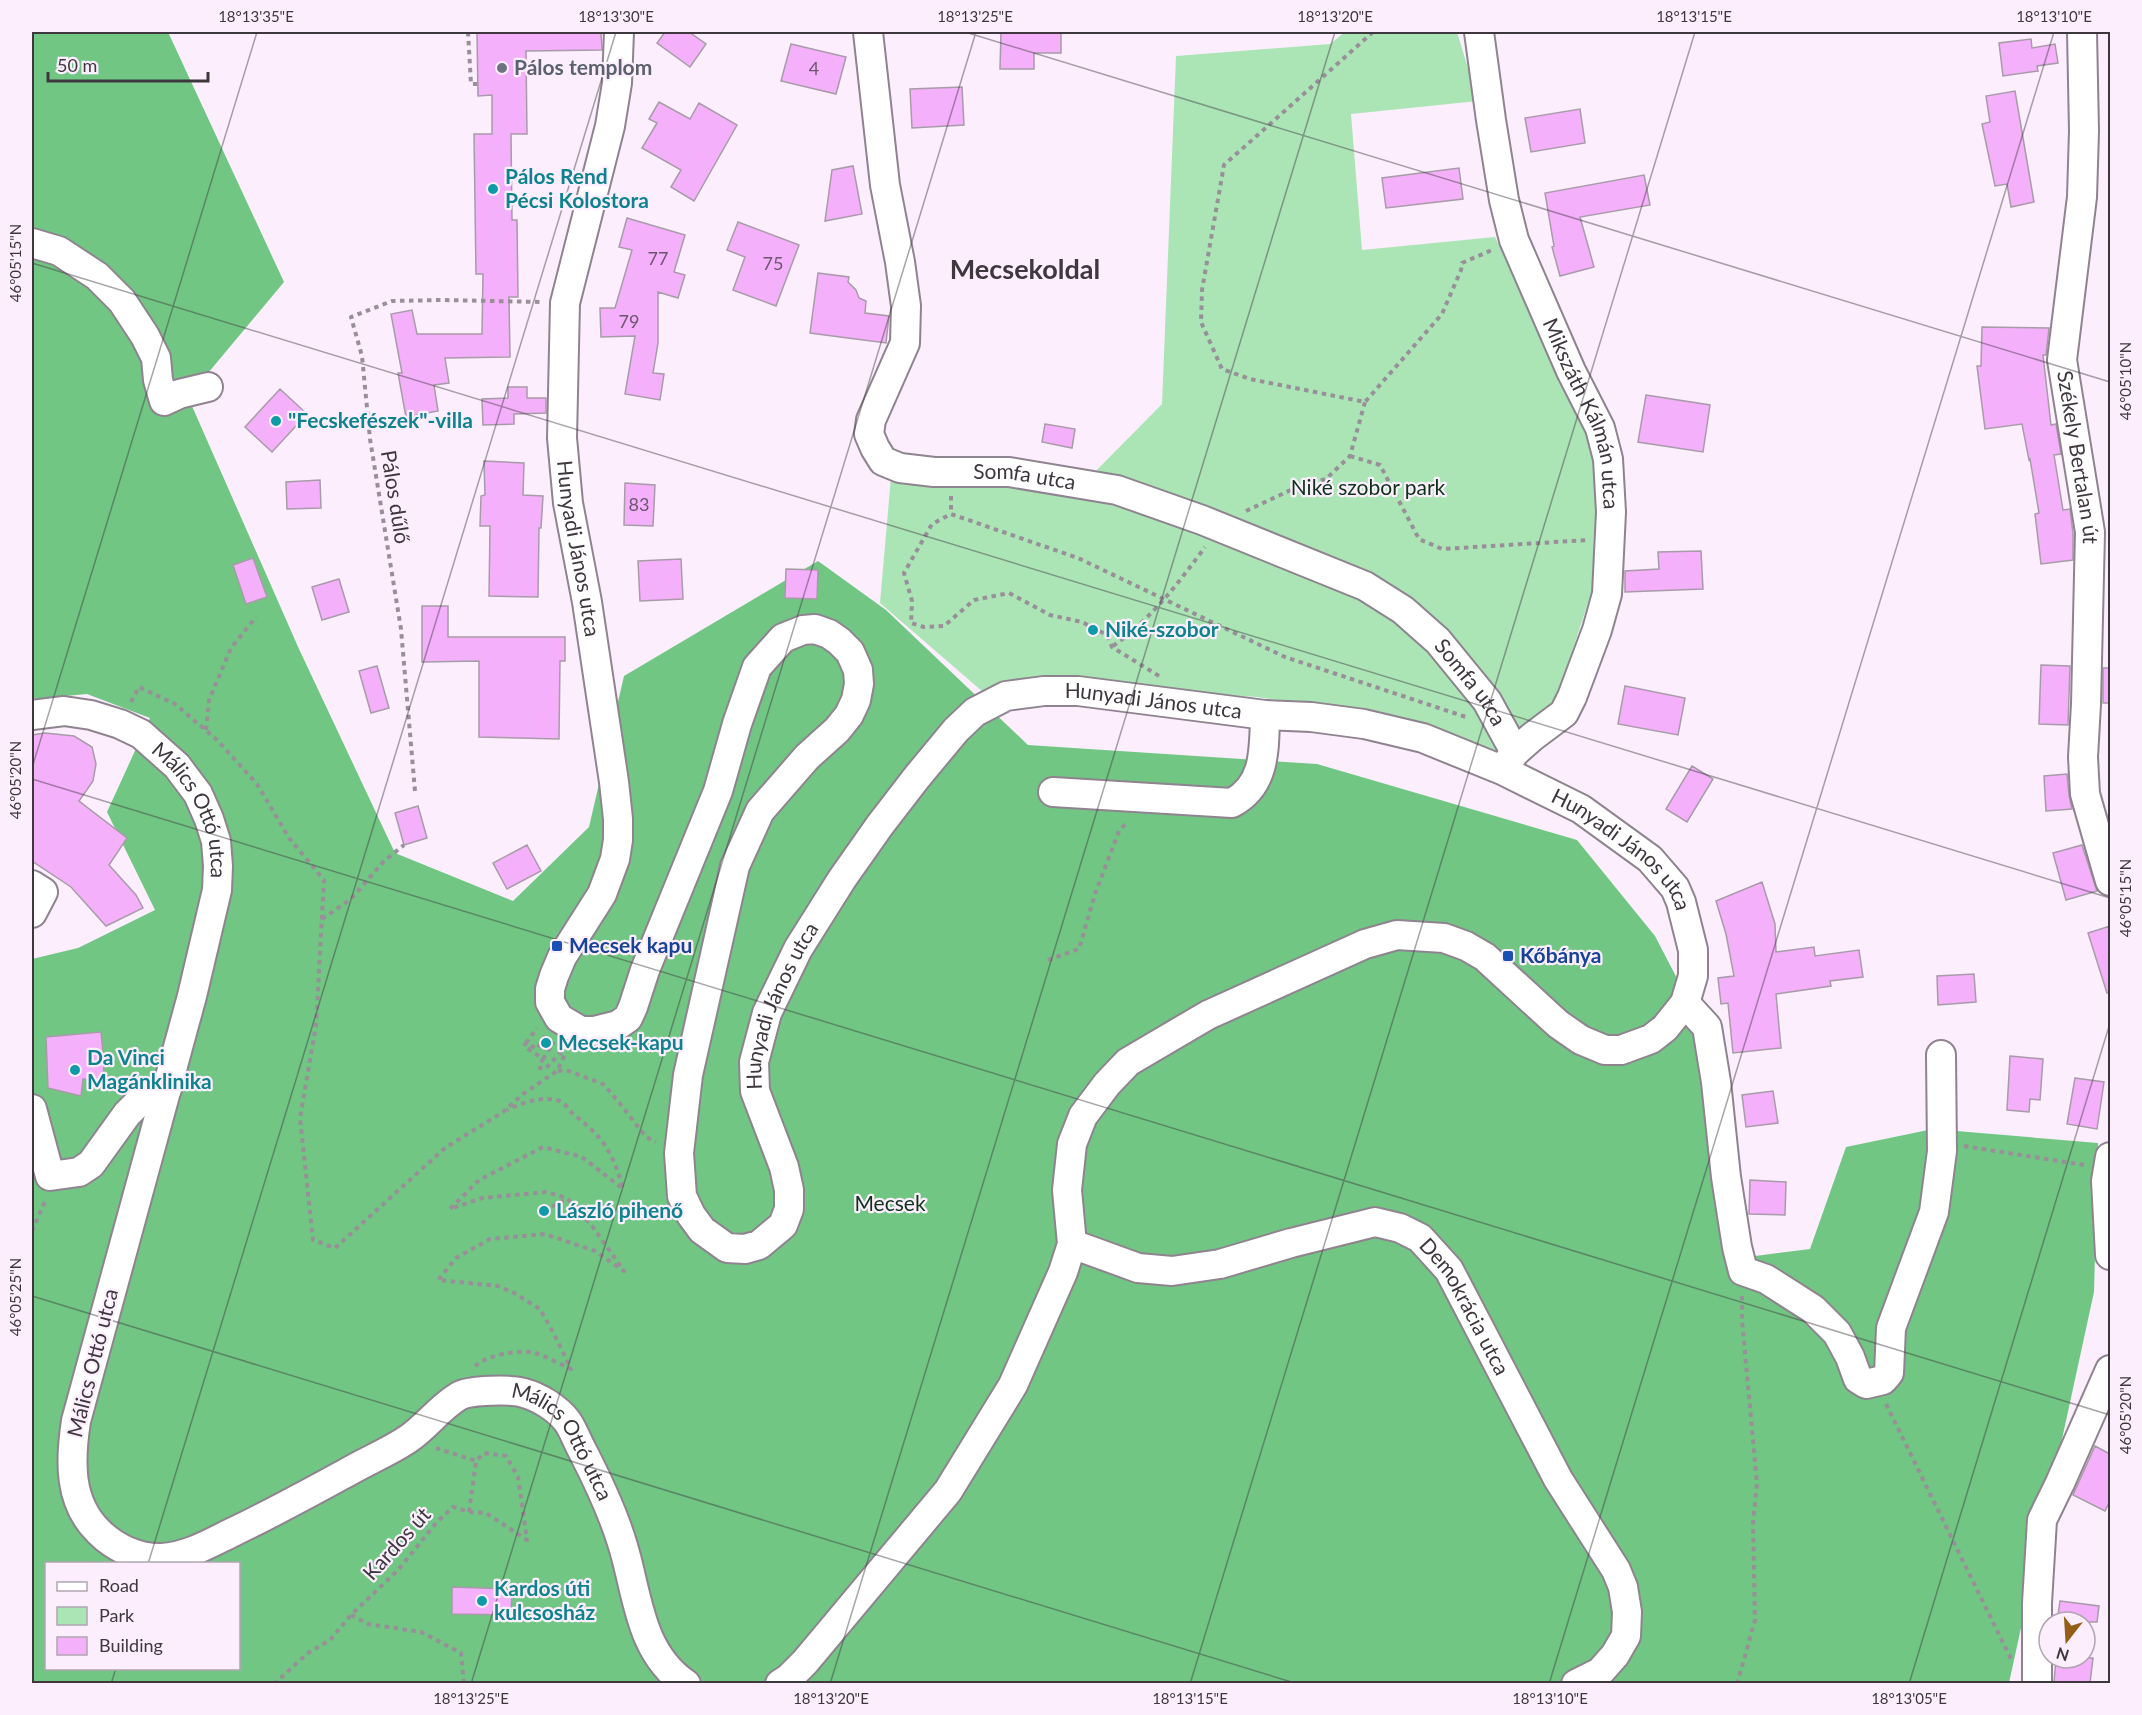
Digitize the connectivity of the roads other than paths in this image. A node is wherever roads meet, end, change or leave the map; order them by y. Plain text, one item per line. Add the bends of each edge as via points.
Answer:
1 (619, 32) edge
2 (868, 32) edge
3 (1479, 32) edge
4 (2082, 32) edge
5 (32, 243) edge
6 (208, 387) dead end
7 (32, 715) edge
8 (1265, 716) junction
9 (1507, 751) junction
10 (1053, 792) dead end
11 (2110, 881) edge
12 (32, 885) edge
13 (32, 913) edge
14 (1685, 1003) junction
15 (1941, 1055) dead end
16 (168, 1089) junction
17 (32, 1109) edge
18 (2110, 1162) edge
19 (1072, 1245) junction
20 (2110, 1256) edge
21 (2110, 1370) edge
22 (686, 1683) edge
23 (780, 1683) edge
24 (1576, 1683) edge
25 (2037, 1683) edge

1 - 8 street, Hunyadi János utca via 610,126 565,303 562,438 568,503 602,697 618,840 602,894 562,957 550,989 550,1002 559,1018 581,1030 594,1031 628,1018 718,791 757,667 783,638 814,629 829,634 850,652 859,684 849,715 760,811 735,866 688,1075 679,1153 682,1196 702,1230 727,1248 745,1248 759,1245 783,1225 789,1209 789,1190 755,1091 754,1062 767,1013 798,949 842,879 917,777 975,712 1006,696 1078,691
2 - 9 street, Somfa utca via 885,185 906,306 905,343 871,420 869,434 883,461 900,468 1009,472 1117,490 1365,585 1403,610 1438,641 1487,701
3 - 9 street, Mikszáth Kálmán utca via 1504,200 1514,240 1571,372 1600,428 1608,459 1611,512 1607,594 1572,697 1564,713
4 - 11 street, Székely Bertalan út via 2082,197 2062,360 2090,532 2085,794
5 - 6 street via 59,251 97,276 122,301 156,358 164,401
7 - 16 street, Málics Ottó utca via 64,711 91,715 141,734 177,766 198,794 209,819 216,841 217,890
8 - 9 street, Hunyadi János utca via 1364,724
8 - 10 street via 1258,774 1244,797 1233,802
9 - 14 street, Hunyadi János utca via 1650,859 1675,888 1693,950 1693,976
12 - 13 street via 43,892
14 - 15 street via 1707,1027 1726,1177 1743,1271 1766,1279 1813,1309 1837,1333 1858,1378 1866,1384 1883,1380 1889,1373 1891,1328 1934,1212 1942,1144
14 - 19 street, Hunyadi János utca via 1651,1040 1621,1050 1605,1050 1581,1041 1485,957 1466,946 1444,938 1397,935 1365,944 1208,1015 1128,1062 1083,1116 1072,1144 1066,1190
16 - 17 street via 140,1101 127,1113 91,1164 79,1172 50,1176
16 - 22 street, Málics Ottó utca via 76,1421 72,1459 75,1491 92,1526 120,1548 140,1556 165,1558 184,1554 260,1519 408,1439 460,1395 523,1392 545,1402 567,1420 609,1504 645,1631 657,1657
18 - 20 street
19 - 23 street via 1064,1272 1013,1385 948,1491 805,1662
19 - 24 street, Demokrácia utca via 1138,1268 1172,1271 1220,1264 1375,1222 1420,1238 1449,1270 1558,1479 1623,1587 1626,1636 1600,1672
21 - 25 street via 2042,1520

